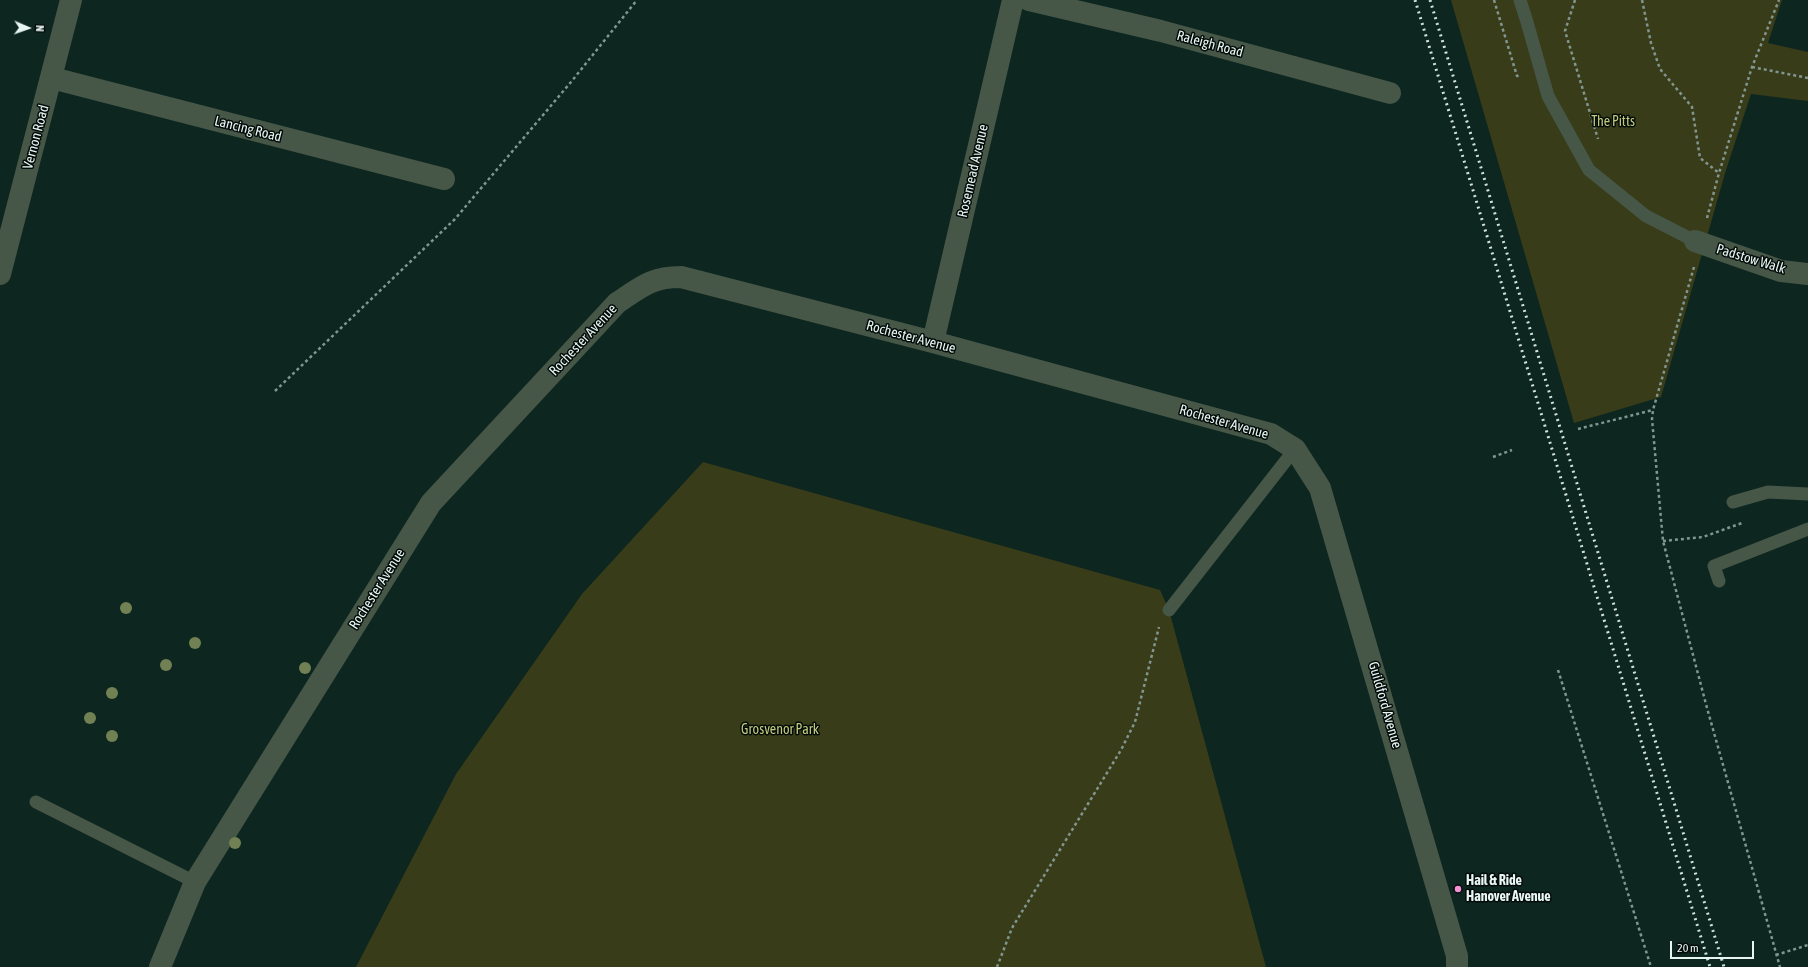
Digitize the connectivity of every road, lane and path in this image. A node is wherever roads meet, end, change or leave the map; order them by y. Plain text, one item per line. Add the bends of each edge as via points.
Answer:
1 (71, 0) edge
2 (637, 0) edge
3 (1013, 0) edge
4 (1029, 0) edge
5 (1520, 0) edge
6 (1574, 0) edge
7 (1642, 0) edge
8 (1779, 0) edge
9 (52, 78) junction
10 (1808, 78) edge
11 (1390, 93) dead end
12 (1589, 170) junction
13 (1719, 173) dead end
14 (444, 179) dead end
15 (1695, 241) joint
16 (0, 274) edge
17 (1808, 274) edge
18 (933, 342) junction
19 (275, 391) dead end
20 (1578, 429) dead end
21 (1295, 449) junction
22 (1512, 450) dead end
23 (1493, 457) dead end
24 (1808, 494) edge
25 (1733, 502) dead end
26 (1808, 529) edge
27 (1719, 581) dead end
28 (1169, 610) joint
29 (1558, 670) dead end
30 (36, 802) dead end
31 (195, 882) junction
32 (1808, 946) edge
33 (1776, 956) junction
34 (160, 967) edge
35 (997, 967) edge
36 (1457, 967) edge
37 (1651, 967) edge
38 (1780, 967) edge

1 - 9 street, Vernon Road
2 - 19 path via 455,219
3 - 18 street, Rosemead Avenue
4 - 11 street, Raleigh Road via 1161,31
5 - 12 lane via 1548,96
6 - 12 path via 1565,31 1601,150
7 - 13 path via 1651,44 1660,69 1692,107 1700,158
8 - 10 path via 1752,67
9 - 14 street, Lancing Road
9 - 16 street, Vernon Road
12 - 15 lane via 1646,216
15 - 17 street, Padstow Walk via 1782,271
18 - 21 street, Rochester Avenue via 1271,434
18 - 31 street, Rochester Avenue via 682,276 650,281 617,303 431,503
20 - 33 path via 1653,410 1663,541
21 - 28 lane
21 - 36 street, Guildford Avenue via 1320,488 1455,948
22 - 23 path
24 - 25 lane via 1768,492
26 - 27 lane via 1714,566
28 - 35 path via 1160,621 1136,722 1012,928
29 - 37 path
30 - 31 lane
31 - 34 street, Rochester Avenue
32 - 33 path
33 - 38 path

